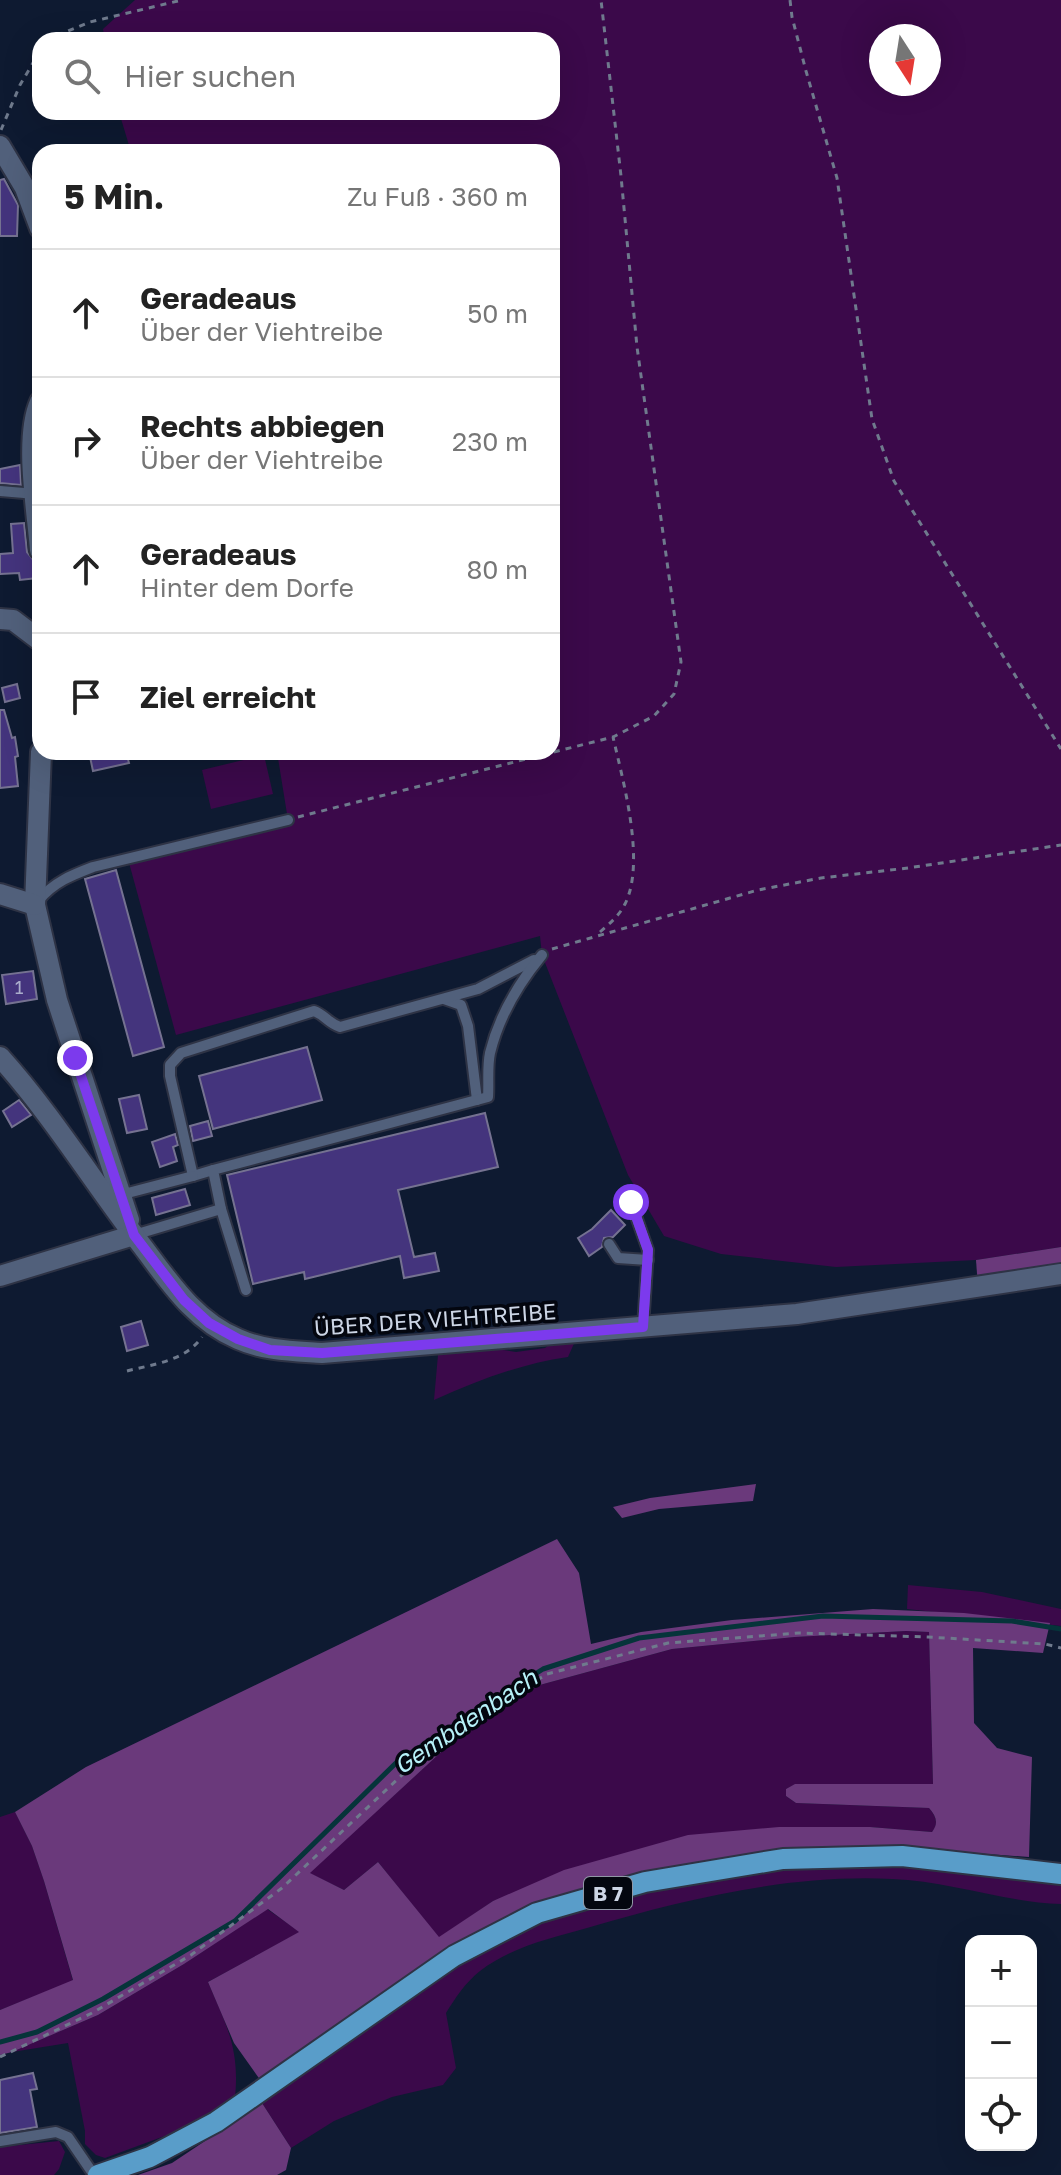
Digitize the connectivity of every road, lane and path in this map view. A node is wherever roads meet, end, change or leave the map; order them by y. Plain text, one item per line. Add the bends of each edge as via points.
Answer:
1 (182, 0) edge
2 (601, 0) edge
3 (790, 0) edge
4 (66, 32) edge
5 (32, 65) edge
6 (0, 132) edge
7 (0, 146) edge
8 (32, 207) edge
9 (0, 491) edge
10 (32, 494) edge
11 (0, 619) edge
12 (32, 631) edge
13 (613, 737) junction
14 (1061, 749) edge
15 (560, 751) edge
16 (41, 760) edge
17 (523, 760) edge
18 (288, 820) joint
19 (1061, 845) edge
20 (0, 894) edge
21 (35, 905) junction
22 (597, 934) junction
23 (542, 955) junction
24 (442, 999) junction
25 (0, 1057) edge
26 (477, 1100) junction
27 (213, 1170) junction
28 (193, 1176) junction
29 (120, 1195) junction
30 (631, 1202) dead end
31 (221, 1209) junction
32 (134, 1235) junction
33 (609, 1244) dead end
34 (648, 1260) junction
35 (1061, 1274) edge
36 (0, 1276) edge
37 (246, 1290) dead end
38 (209, 1323) junction
39 (643, 1327) junction
40 (127, 1371) dead end
41 (1061, 1648) edge
42 (1061, 1874) edge
43 (0, 2057) edge
44 (0, 2141) edge
45 (96, 2175) edge

1 - 4 path
2 - 13 path via 637,347 681,662 674,694 654,716
3 - 14 path via 837,178 872,419 894,481
5 - 6 path
7 - 8 street
9 - 10 lane
11 - 12 street
13 - 15 path
13 - 22 path via 628,801 633,878 616,919
16 - 21 street
17 - 18 path
18 - 21 lane via 93,867 64,878
19 - 22 path via 758,890
20 - 21 street
21 - 29 street via 57,1000
22 - 23 path
23 - 24 lane via 478,989
23 - 26 lane via 503,1014 490,1055 488,1097
24 - 26 lane via 461,1005
24 - 28 lane via 340,1027 314,1011 181,1053 170,1065 170,1076
25 - 32 street, ÜBER DER VIEHTREIBE
26 - 27 lane
27 - 28 lane
27 - 31 lane
28 - 29 lane
29 - 32 street
30 - 34 lane
31 - 32 lane
31 - 37 lane
32 - 36 street
32 - 38 street, ÜBER DER VIEHTREIBE via 184,1300
33 - 34 lane via 618,1258
34 - 39 lane
35 - 39 street, ÜBER DER VIEHTREIBE via 797,1314
38 - 39 street, ÜBER DER VIEHTREIBE via 270,1350 322,1353
38 - 40 path via 190,1351
41 - 43 path via 799,1633 668,1643 547,1674 436,1743 282,1888 191,1955 92,2013
42 - 45 main road, B 7 via 902,1856 783,1859 645,1882 537,1913 454,1956 216,2122 150,2157
44 - 45 lane via 56,2132 68,2137

